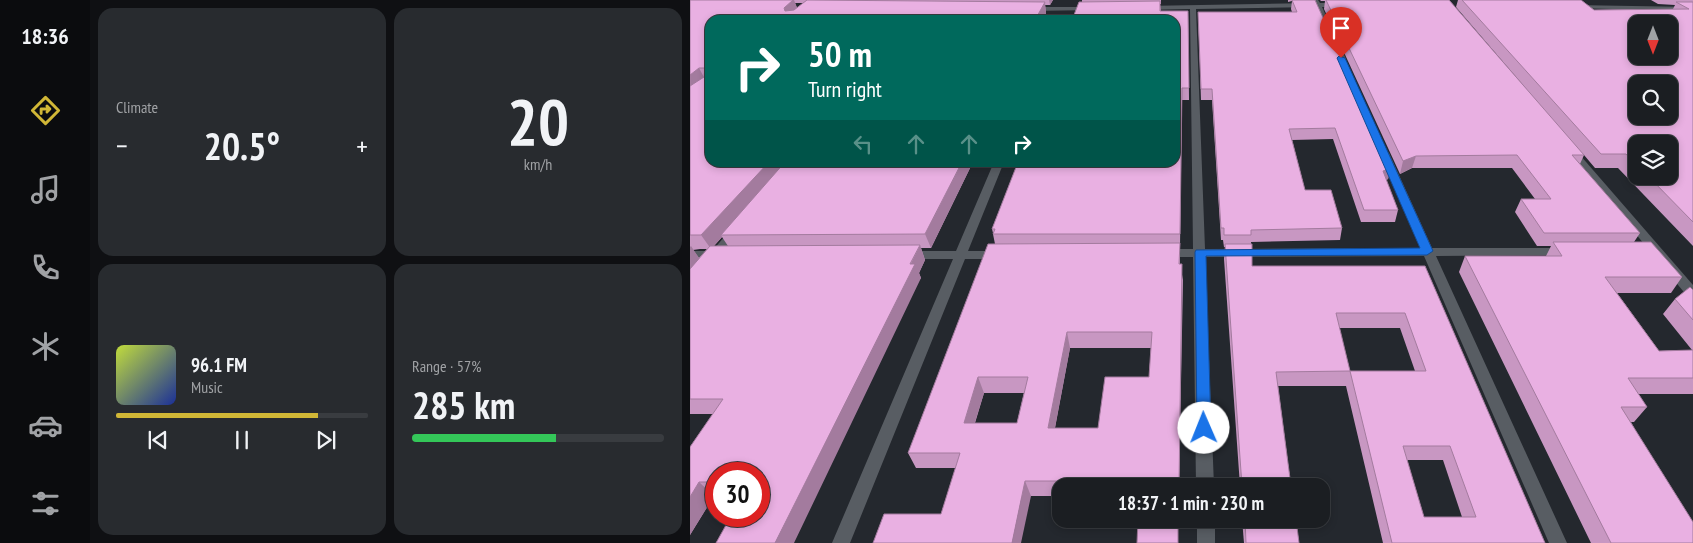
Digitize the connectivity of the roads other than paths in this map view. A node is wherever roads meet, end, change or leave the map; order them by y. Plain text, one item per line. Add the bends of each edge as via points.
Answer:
1 (1689, 0) edge
2 (1693, 2) edge
3 (1316, 3) edge
4 (1347, 5) edge
5 (1566, 7) edge
6 (1100, 8) edge
7 (1137, 8) edge
8 (1193, 8) junction
9 (1693, 8) edge
10 (1022, 9) edge
11 (1346, 69) edge
12 (1561, 139) edge
13 (1378, 142) edge
14 (997, 167) edge
15 (746, 219) edge
16 (1427, 251) junction
17 (1576, 251) edge
18 (1200, 252) junction
19 (1636, 252) edge
20 (1656, 252) junction
21 (1150, 253) edge
22 (690, 255) edge
23 (715, 255) junction
24 (734, 255) edge
25 (892, 255) edge
26 (1011, 255) edge
27 (961, 256) junction
28 (690, 284) edge
29 (1693, 294) edge
30 (1205, 478) edge
31 (1206, 528) edge
32 (841, 543) edge
33 (1206, 543) edge
34 (1558, 543) edge

1 - 2 street
3 - 4 street
3 - 8 street
3 - 11 street
5 - 9 street
6 - 10 street via 1061,12
7 - 8 street
8 - 18 street
12 - 20 street
13 - 16 street
14 - 27 street
15 - 23 street
16 - 17 street
16 - 18 street
16 - 34 street
18 - 21 street
18 - 30 street
19 - 20 street
20 - 29 street
22 - 23 street
23 - 24 street
23 - 28 street
25 - 27 street
26 - 27 street
27 - 32 street
31 - 33 street

